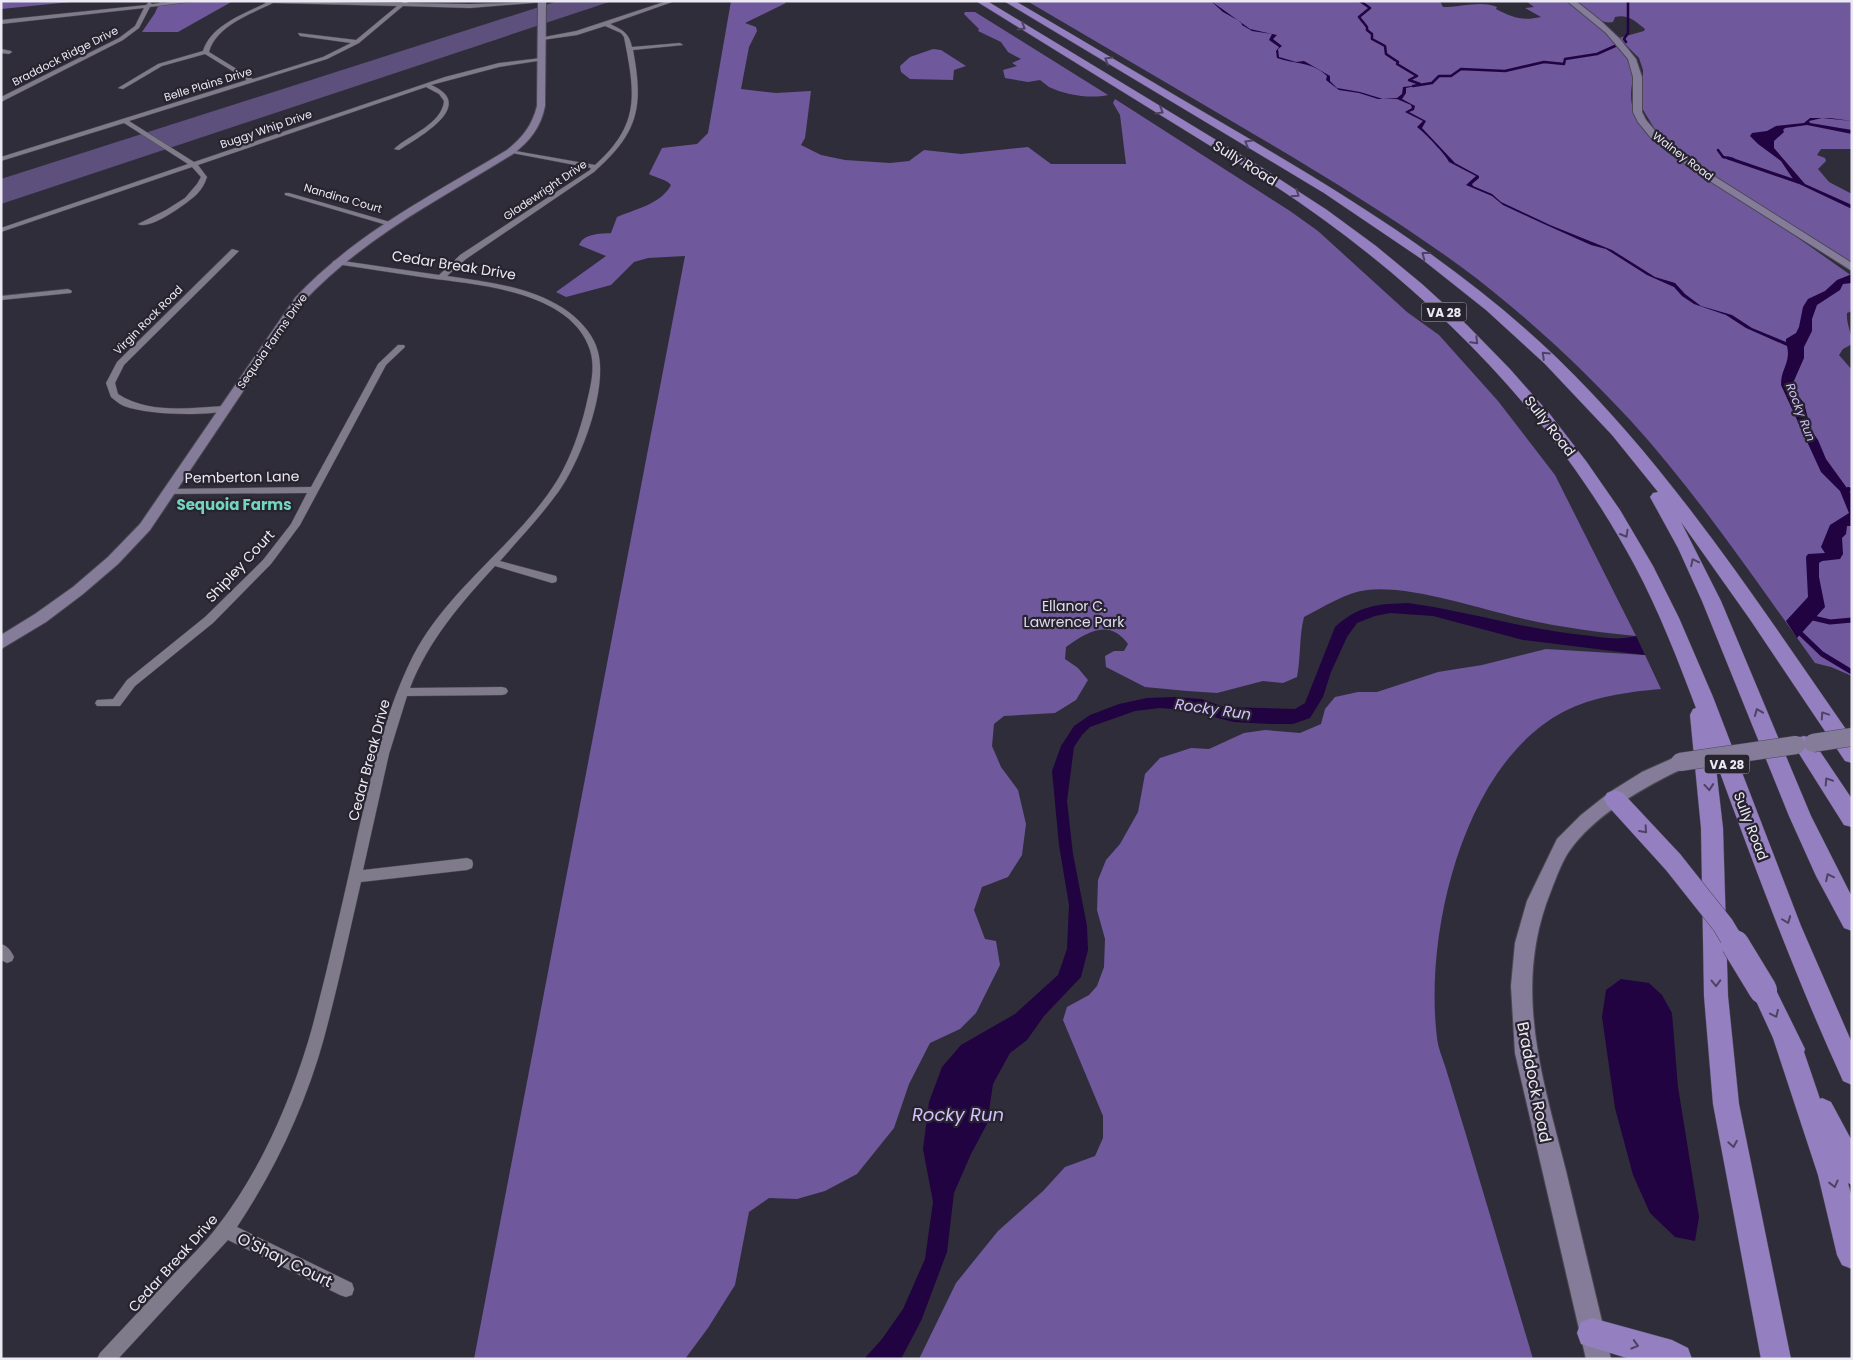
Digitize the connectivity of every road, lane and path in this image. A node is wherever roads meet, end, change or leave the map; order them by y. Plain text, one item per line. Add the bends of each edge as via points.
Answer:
1 (195, 1) edge
2 (264, 1) edge
3 (673, 1) edge
4 (980, 1) edge
5 (1008, 1) edge
6 (1571, 1) edge
7 (272, 2) edge
8 (542, 2) edge
9 (404, 3) edge
10 (149, 4) edge
11 (1, 22) edge
12 (606, 24) junction
13 (300, 34) dead end
14 (542, 38) junction
15 (358, 42) junction
16 (680, 45) dead end
17 (630, 49) junction
18 (1, 51) edge
19 (9, 52) dead end
20 (206, 52) junction
21 (541, 60) junction
22 (253, 81) junction
23 (425, 85) junction
24 (121, 88) dead end
25 (1, 100) edge
26 (125, 121) junction
27 (397, 149) dead end
28 (510, 152) junction
29 (1, 159) edge
30 (193, 164) junction
31 (597, 167) junction
32 (287, 194) dead end
33 (142, 224) dead end
34 (393, 224) junction
35 (1, 230) edge
36 (235, 251) dead end
37 (336, 262) junction
38 (1850, 267) edge
39 (441, 277) junction
40 (68, 291) dead end
41 (1, 298) edge
42 (401, 347) dead end
43 (224, 409) junction
44 (1602, 415) junction
45 (314, 490) junction
46 (170, 492) junction
47 (492, 562) junction
48 (552, 579) dead end
49 (1, 643) edge
50 (1686, 653) junction
51 (502, 691) dead end
52 (403, 692) junction
53 (101, 704) dead end
54 (1852, 738) edge
55 (1804, 744) junction
56 (1852, 755) edge
57 (1616, 799) junction
58 (1852, 818) edge
59 (467, 864) dead end
60 (355, 877) junction
61 (1847, 911) edge
62 (1852, 924) edge
63 (1786, 1038) junction
64 (1852, 1072) edge
65 (1852, 1171) edge
66 (1742, 1191) junction
67 (225, 1230) junction
68 (1852, 1255) edge
69 (346, 1289) dead end
70 (1596, 1346) edge
71 (106, 1359) edge
72 (1677, 1359) edge
73 (1776, 1359) edge
74 (1788, 1359) edge

1 - 10 street
2 - 7 street
3 - 12 street
4 -> 50 highway, Sully Road / VA 28 via 1292,192 1370,249 1434,302 1502,369 1585,472 1643,566
44 -> 5 highway, Sully Road / VA 28 via 1536,347 1416,248 1328,190
6 - 38 street, Walney Road via 1632,57 1637,71 1637,110 1640,119 1656,137 1715,180
7 - 9 street
7 - 20 street via 217,33 209,41
8 - 9 street via 480,6
8 - 14 street, Sequoia Farms Drive
9 - 15 street, Belle Plains Drive
10 - 11 street
10 - 25 street, Braddock Ridge Drive via 137,27 121,39
12 - 14 street via 577,33
12 - 17 street, Gladewright Drive via 625,34
13 - 15 street
14 - 21 street, Sequoia Farms Drive
15 - 22 street, Belle Plains Drive via 325,58
16 - 17 street
17 - 31 street, Gladewright Drive via 636,103 634,117 623,138
18 - 19 street
20 - 22 street
20 - 24 street via 160,65
21 - 23 street, Buggy Whip Drive via 484,68
21 - 28 street, Sequoia Farms Drive via 540,117 529,134
22 - 26 street, Belle Plains Drive
23 - 27 street via 444,95 447,108 439,118
23 - 30 street, Buggy Whip Drive
26 - 29 street, Belle Plains Drive
26 - 30 street
28 - 31 street
28 - 34 street, Sequoia Farms Drive
30 - 33 street via 204,177 200,186 168,213
30 - 35 street, Buggy Whip Drive
31 - 39 street, Gladewright Drive via 463,257
32 - 34 street, Nandina Court
34 - 37 street, Sequoia Farms Drive
36 - 43 street, Virgin Rock Road via 120,364 110,380 117,399 133,407 152,410
37 - 39 street, Cedar Break Drive
37 - 43 street, Sequoia Farms Drive via 299,300
39 - 47 street, Cedar Break Drive via 517,290 551,304 583,330 596,360 595,385 572,463 557,488
40 - 41 street
42 - 45 street, Shipley Court via 382,364
43 - 46 street, Sequoia Farms Drive
56 -> 44 highway, Sully Road / VA 28 via 1691,521
61 -> 44 highway via 1811,839 1688,548 1649,480
45 - 46 street, Pemberton Lane
45 - 53 street, Shipley Court via 286,538 244,587 209,620 131,682 116,702
46 - 49 street, Sequoia Farms Drive via 145,527 110,563 66,600
47 - 48 street
47 - 52 street, Cedar Break Drive via 436,629 412,669
50 -> 64 highway, Sully Road / VA 28 via 1804,963
50 -> 66 highway via 1701,720 1708,772 1720,1046 1726,1104
51 - 52 street
52 - 60 street, Cedar Break Drive via 388,736
54 - 55 street, bridge
55 - 57 street, Braddock Road, bridge via 1680,762
58 -> 55 highway
57 -> 63 highway, bridge via 1723,924 1763,990
57 - 70 street, Braddock Road via 1575,832 1553,863 1528,932 1520,990 1521,1021 1533,1088
59 - 60 street
60 - 67 street, Cedar Break Drive via 317,1038 302,1085 281,1135
61 - 62 highway
63 - 65 highway
63 -> 68 highway via 1832,1175
66 - 73 highway
66 - 74 highway
67 - 69 street, O'Shay Court
67 - 71 street, Cedar Break Drive
70 -> 72 highway via 1672,1355

